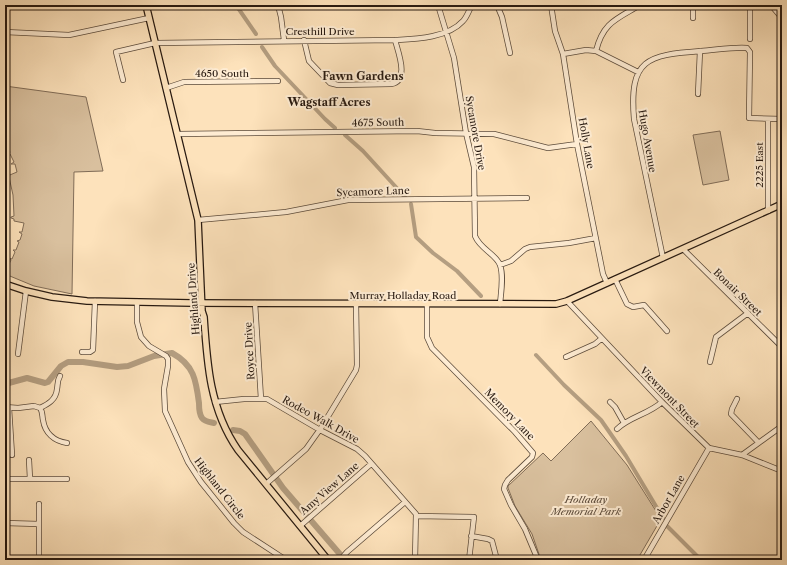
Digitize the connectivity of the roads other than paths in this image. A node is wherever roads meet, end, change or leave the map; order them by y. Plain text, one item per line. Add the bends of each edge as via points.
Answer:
1 (146, 5) edge
2 (278, 5) edge
3 (438, 5) edge
4 (472, 5) edge
5 (497, 5) edge
6 (551, 5) edge
7 (640, 5) edge
8 (693, 5) edge
9 (750, 5) edge
10 (772, 5) edge
11 (148, 18) junction
12 (694, 18) dead end
13 (782, 18) edge
14 (5, 32) edge
15 (445, 32) junction
16 (750, 39) dead end
17 (284, 40) junction
18 (304, 40) junction
19 (395, 40) junction
20 (155, 43) junction
21 (596, 51) junction
22 (700, 51) junction
23 (510, 53) dead end
24 (563, 54) junction
25 (638, 72) junction
26 (123, 80) dead end
27 (278, 81) dead end
28 (166, 88) junction
29 (698, 94) dead end
30 (768, 119) junction
31 (782, 119) edge
32 (466, 133) junction
33 (178, 134) junction
34 (577, 144) junction
35 (475, 198) junction
36 (527, 198) dead end
37 (782, 204) edge
38 (768, 210) junction
39 (198, 220) junction
40 (596, 238) junction
41 (683, 249) junction
42 (663, 258) junction
43 (500, 265) junction
44 (615, 279) junction
45 (607, 283) junction
46 (5, 284) edge
47 (26, 291) junction
48 (95, 301) junction
49 (567, 301) junction
50 (137, 302) junction
51 (202, 303) junction
52 (255, 303) junction
53 (356, 303) junction
54 (427, 304) junction
55 (500, 304) junction
56 (748, 314) junction
57 (667, 331) dead end
58 (601, 339) junction
59 (782, 347) edge
60 (82, 352) dead end
61 (18, 354) dead end
62 (566, 357) dead end
63 (710, 362) dead end
64 (60, 376) dead end
65 (261, 399) junction
66 (737, 399) dead end
67 (215, 402) junction
68 (610, 402) dead end
69 (662, 402) junction
70 (7, 407) edge
71 (40, 408) junction
72 (624, 422) junction
73 (782, 426) edge
74 (617, 429) dead end
75 (320, 430) junction
76 (758, 442) junction
77 (67, 443) dead end
78 (708, 448) junction
79 (12, 454) dead end
80 (742, 455) junction
81 (29, 460) dead end
82 (371, 464) junction
83 (782, 471) edge
84 (5, 479) edge
85 (30, 479) junction
86 (67, 479) dead end
87 (266, 484) junction
88 (405, 502) junction
89 (39, 504) dead end
90 (416, 516) junction
91 (5, 523) edge
92 (39, 524) junction
93 (300, 526) junction
94 (472, 536) junction
95 (782, 554) edge
96 (646, 559) edge
97 (39, 560) edge
98 (286, 560) edge
99 (328, 560) edge
100 (340, 560) edge
101 (414, 560) edge
102 (469, 560) edge
103 (497, 560) edge
104 (538, 560) edge
105 (779, 560) edge

1 - 11 main road, Highland Drive
2 - 17 street
3 - 15 street, Sycamore Drive
4 - 15 street, Cresthill Drive via 464,20
5 - 23 street
6 - 24 street, Holly Lane via 555,31
7 - 21 street via 608,25 601,35
8 - 12 street
9 - 16 street
10 - 13 street
11 - 14 street via 70,35
11 - 20 main road, Highland Drive
15 - 19 street, Cresthill Drive
15 - 32 street, Sycamore Drive via 455,62
17 - 18 street, Cresthill Drive
17 - 20 street, Cresthill Drive
18 - 19 street, Cresthill Drive
18 - 19 street via 311,64 330,83 338,85 398,82 402,72
20 - 26 street, Cresthill Drive via 116,52
20 - 28 main road, Highland Drive
21 - 24 street
21 - 25 street
22 - 25 street via 662,55 648,62
22 - 29 street
22 - 30 street via 745,48 749,50 749,118
24 - 34 street, Holly Lane
25 - 42 street, Hugo Avenue via 634,94 634,119
27 - 28 street, 4650 South via 184,82
28 - 33 main road, Highland Drive
30 - 31 street
30 - 38 street, 2225 East
32 - 33 street, 4675 South via 417,131
32 - 34 street, 4675 South via 496,134 548,148
32 - 35 street, Sycamore Drive via 474,167
33 - 39 main road, Highland Drive
34 - 40 street, Holly Lane
35 - 36 street, Sycamore Lane
35 - 39 street, Sycamore Lane via 348,200 286,212
35 - 43 street, Sycamore Drive via 476,238
37 - 38 main road, Murray Holladay Road
38 - 41 main road, Murray Holladay Road
39 - 51 main road, Highland Drive
40 - 43 street via 528,248 514,259
40 - 45 street, Holly Lane
41 - 42 main road, Murray Holladay Road
41 - 56 street, Bonair Street
42 - 44 main road, Murray Holladay Road
43 - 55 street
44 - 45 main road, Murray Holladay Road
44 - 57 street via 627,304 633,307 644,306
45 - 49 main road, Murray Holladay Road
46 - 47 main road, Murray Holladay Road
47 - 48 main road, Murray Holladay Road via 52,297
47 - 61 street
48 - 50 main road, Murray Holladay Road
48 - 60 street via 93,350
49 - 55 main road, Murray Holladay Road via 551,304
49 - 58 street, Viewmont Street
50 - 51 main road, Murray Holladay Road
50 - 98 street, Highland Circle via 139,333 144,341 168,359 164,390 165,411 188,462 234,523 243,532
51 - 52 main road, Murray Holladay Road
51 - 67 main road, Highland Drive via 208,370
52 - 53 main road, Murray Holladay Road
52 - 65 street, Royce Drive
53 - 54 main road, Murray Holladay Road
53 - 75 street via 358,365
54 - 55 main road, Murray Holladay Road
54 - 104 street, Memory Lane via 427,337 432,348 533,453 506,482 504,489
56 - 59 street, Bonair Street
56 - 63 street via 716,337
58 - 62 street
58 - 69 street, Viewmont Street
64 - 71 street via 54,399
65 - 67 street, Rodeo Walk Drive
65 - 75 street, Rodeo Walk Drive via 269,400
66 - 76 street via 731,410 732,415
67 - 87 main road, Highland Drive via 230,438
68 - 72 street
69 - 72 street via 654,409
69 - 78 street, Viewmont Street
70 - 71 street
70 - 79 street
71 - 77 street via 48,433 56,440
72 - 74 street
73 - 76 street
75 - 82 street, Rodeo Walk Drive via 357,449
75 - 87 street via 306,449
76 - 80 street
78 - 80 street
78 - 96 street, Arbor Lane
80 - 83 street
81 - 85 street
82 - 88 street, Rodeo Walk Drive
82 - 93 street, Amy View Lane
84 - 85 street
85 - 86 street
87 - 93 main road, Highland Drive
88 - 90 street, Rodeo Walk Drive
88 - 100 street
89 - 92 street
90 - 94 street via 474,517
90 - 101 street
91 - 92 street
92 - 97 street
93 - 99 main road, Highland Drive
94 - 102 street
94 - 103 street via 492,541
95 - 105 street

